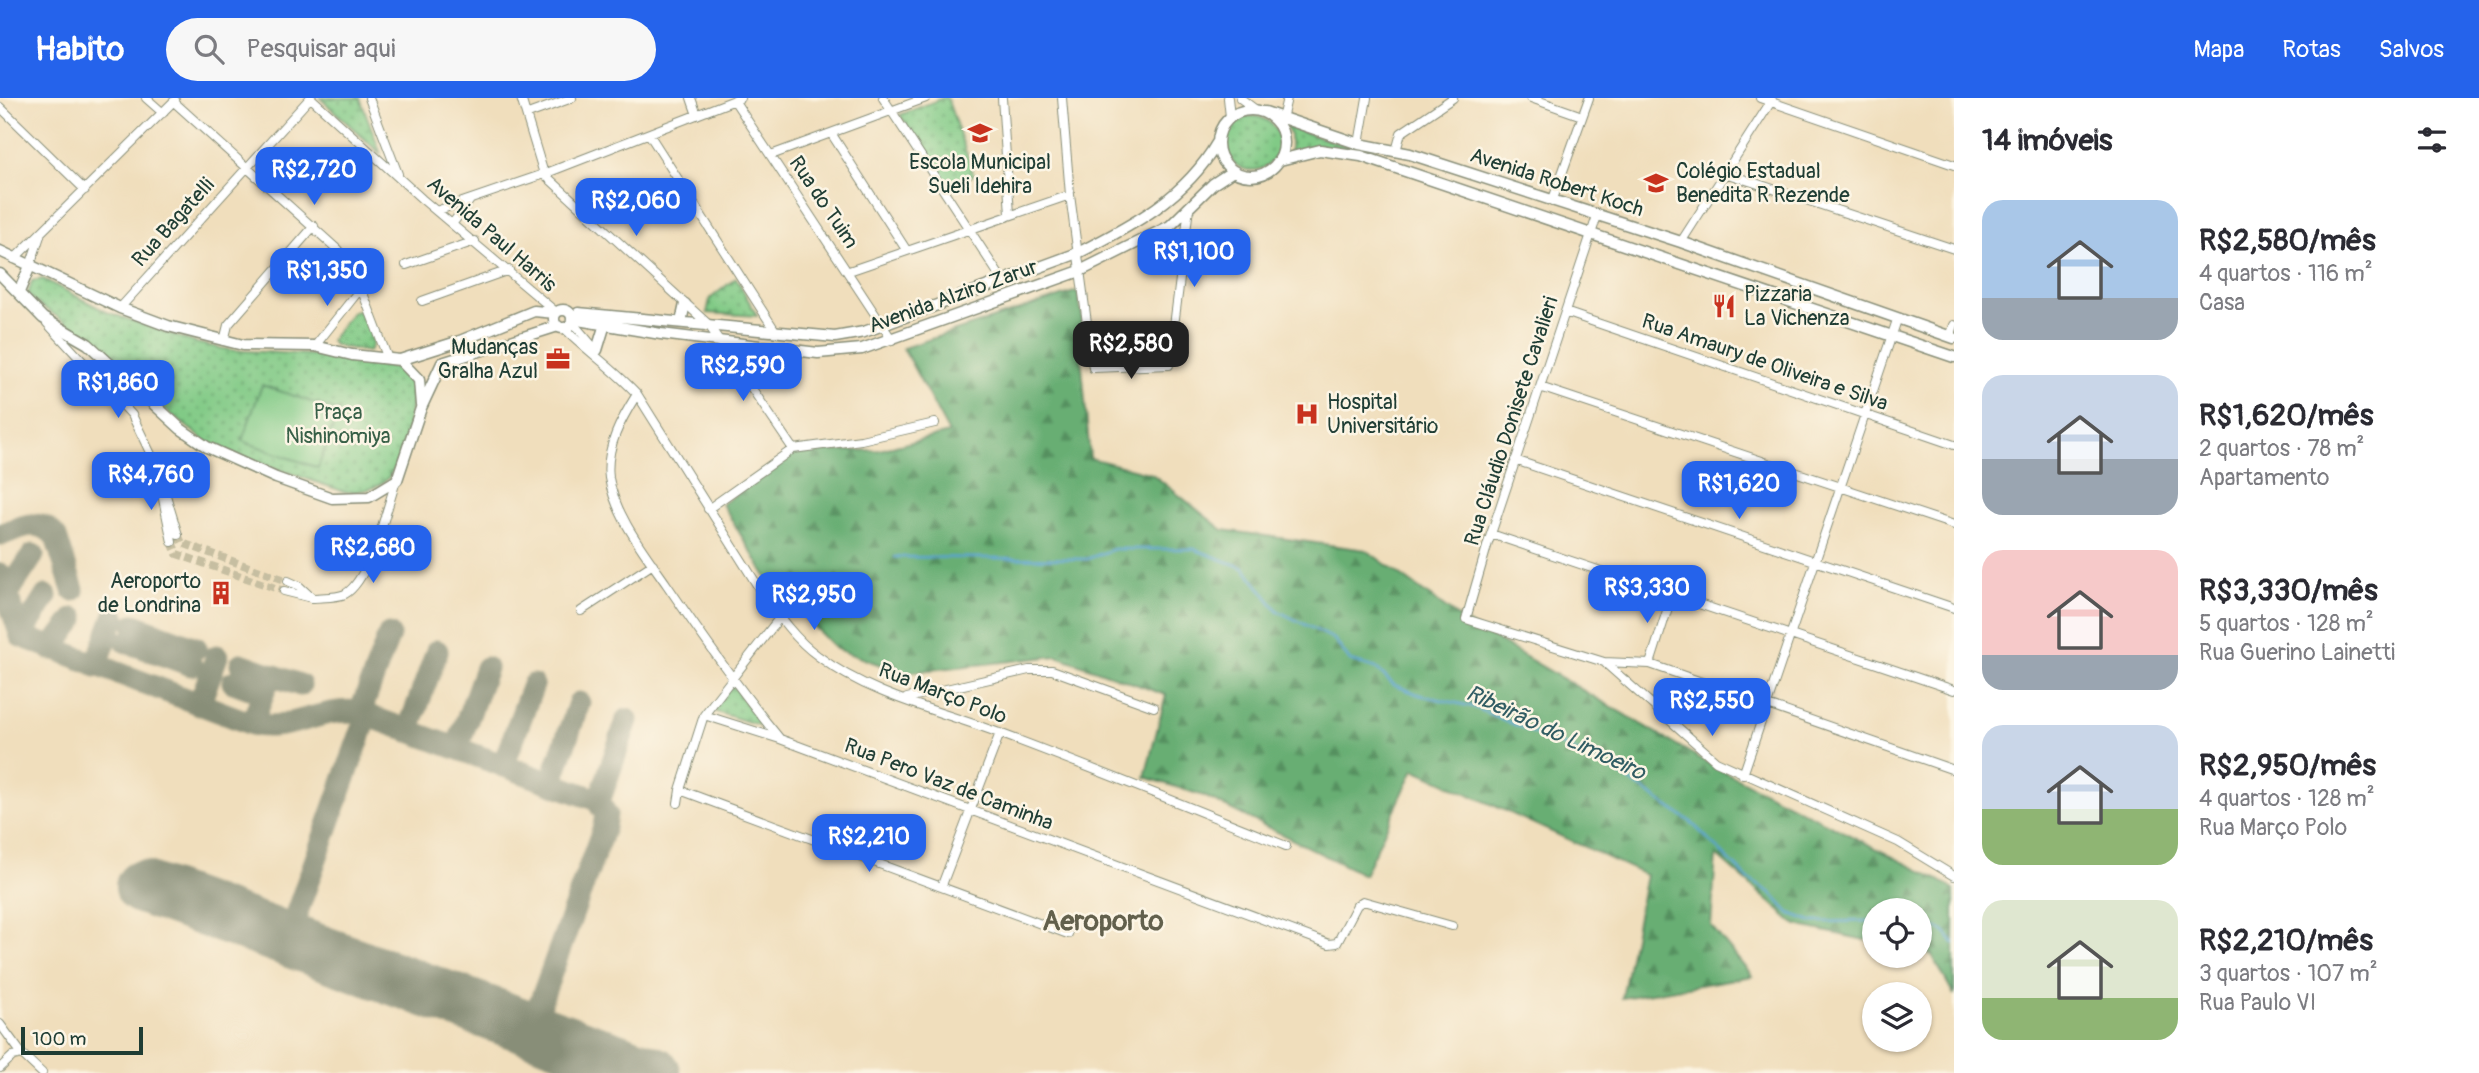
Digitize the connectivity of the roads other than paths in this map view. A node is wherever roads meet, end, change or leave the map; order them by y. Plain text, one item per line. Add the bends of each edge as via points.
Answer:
1 (146, 98) edge
2 (310, 98) edge
3 (369, 98) edge
4 (522, 98) edge
5 (572, 98) edge
6 (691, 98) edge
7 (883, 98) edge
8 (926, 98) edge
9 (1002, 98) edge
10 (1062, 98) edge
11 (1228, 98) edge
12 (1240, 98) edge
13 (1287, 98) edge
14 (1367, 98) edge
15 (1453, 98) edge
16 (1531, 98) edge
17 (1589, 98) edge
18 (1760, 98) edge
19 (737, 99) edge
20 (175, 100) edge
21 (1772, 100) edge
22 (0, 107) edge
23 (891, 111) junction
24 (1261, 111) junction
25 (163, 113) junction
26 (528, 114) junction
27 (697, 115) junction
28 (1582, 116) junction
29 (1230, 117) junction
30 (1282, 120) junction
31 (831, 133) junction
32 (649, 134) junction
33 (1217, 143) junction
34 (1359, 144) junction
35 (1396, 151) junction
36 (1410, 154) junction
37 (771, 155) junction
38 (1280, 160) junction
39 (1954, 165) edge
40 (246, 168) junction
41 (1233, 171) junction
42 (1400, 171) junction
43 (1725, 173) junction
44 (544, 174) junction
45 (399, 176) junction
46 (85, 190) junction
47 (1070, 195) junction
48 (470, 200) junction
49 (1552, 202) junction
50 (1189, 208) junction
51 (439, 211) junction
52 (1010, 214) junction
53 (1597, 216) junction
54 (453, 223) junction
55 (314, 226) junction
56 (969, 229) junction
57 (41, 233) junction
58 (1591, 234) junction
59 (475, 242) junction
60 (1681, 242) junction
61 (1954, 249) edge
62 (907, 251) junction
63 (1077, 253) junction
64 (5, 258) edge
65 (406, 265) dead end
66 (30, 266) junction
67 (509, 270) junction
68 (849, 271) junction
69 (1080, 271) junction
70 (0, 274) edge
71 (1003, 281) junction
72 (361, 288) junction
73 (19, 292) junction
74 (422, 301) dead end
75 (685, 304) junction
76 (120, 308) junction
77 (1565, 312) junction
78 (555, 313) junction
79 (43, 318) junction
80 (1897, 320) junction
81 (567, 322) junction
82 (681, 322) junction
83 (605, 324) junction
84 (708, 324) junction
85 (1954, 325) edge
86 (882, 326) junction
87 (776, 332) junction
88 (1891, 337) junction
89 (1952, 337) edge
90 (718, 340) junction
91 (892, 340) junction
92 (224, 341) junction
93 (460, 341) junction
94 (314, 346) junction
95 (598, 353) junction
96 (465, 356) junction
97 (1954, 358) edge
98 (388, 359) junction
99 (400, 359) junction
100 (1540, 387) junction
101 (637, 394) junction
102 (421, 408) junction
103 (1865, 414) junction
104 (935, 423) dead end
105 (1954, 445) edge
106 (793, 449) junction
107 (1515, 460) junction
108 (397, 480) junction
109 (1840, 487) junction
110 (708, 509) junction
111 (1954, 525) edge
112 (1491, 534) junction
113 (175, 538) tunnel mouth
114 (1814, 562) junction
115 (653, 565) junction
116 (288, 581) tunnel mouth
117 (284, 591) tunnel mouth
118 (1672, 595) junction
119 (312, 598) junction
120 (1954, 608) edge
121 (581, 611) dead end
122 (780, 617) junction
123 (1790, 634) junction
124 (1604, 662) junction
125 (1650, 664) junction
126 (731, 679) junction
127 (1954, 690) edge
128 (905, 699) junction
129 (1154, 706) dead end
130 (1765, 707) junction
131 (704, 715) junction
132 (1000, 733) junction
133 (780, 739) junction
134 (1954, 770) edge
135 (1743, 775) junction
136 (680, 790) junction
137 (678, 803) dead end
138 (968, 812) junction
139 (1286, 846) dead end
140 (1954, 876) edge
141 (942, 886) junction
142 (1452, 926) dead end
143 (1068, 934) dead end
144 (0, 1024) edge
145 (22, 1054) junction
146 (0, 1068) edge
147 (4, 1073) edge
148 (42, 1073) edge

1 - 25 street
2 - 40 street, Rua Bagatelli
2 - 45 street, Avenida Paul Harris
3 - 45 street
4 - 26 street
5 - 26 street
6 - 27 street
7 - 23 street
8 - 23 street
9 - 52 street
10 - 47 street
11 - 29 street
12 - 24 street, Avenida Robert Koch
13 - 30 street
14 - 34 street
15 - 35 street via 1401,133
16 - 28 street
17 - 28 street
18 - 21 street
19 - 27 street
19 - 37 street, Rua do Tuim
20 - 25 street
20 - 40 street
21 - 39 street
21 - 43 street
22 - 46 street
23 - 31 street
23 - 56 street
24 - 29 main road
24 - 30 main road, Avenida Robert Koch
24 - 38 main road via 1281,128 1284,150
25 - 46 street
26 - 44 street
27 - 32 street
28 - 49 street
29 - 33 main road
30 - 34 main road, Avenida Robert Koch
31 - 37 street
31 - 62 street
32 - 44 street
32 - 87 street
33 - 41 main road
33 - 63 main road, Avenida Alziro Zarur via 1203,168 1162,207
34 - 35 main road, Avenida Robert Koch
35 - 36 main road, Avenida Robert Koch
35 - 42 main road
36 - 42 main road
36 - 49 main road, Avenida Robert Koch
37 - 68 street, Rua do Tuim
38 - 41 main road via 1254,176
38 - 42 main road, Avenida Robert Koch via 1337,151
40 - 55 street
40 - 76 street, Rua Bagatelli
41 - 50 main road, Avenida Alziro Zarur
42 - 58 main road, Avenida Robert Koch
43 - 60 street
43 - 61 street
44 - 48 street
44 - 75 street
45 - 51 street, Avenida Paul Harris
46 - 57 street
47 - 52 street
47 - 63 street
48 - 51 street
48 - 54 street
49 - 53 main road, Avenida Robert Koch
50 - 69 main road, Avenida Alziro Zarur via 1170,226
50 - 69 street via 1169,365 1093,368
51 - 54 street, Avenida Paul Harris
52 - 56 street
53 - 58 street, Rua Cláudio Donisete Cavalieri
53 - 60 main road, Avenida Robert Koch
54 - 59 street, Avenida Paul Harris
55 - 72 street via 338,250
55 - 92 street via 228,325
56 - 62 street
56 - 71 street
57 - 64 street
57 - 66 street
58 - 77 street, Rua Cláudio Donisete Cavalieri
58 - 88 main road, Avenida Robert Koch
59 - 65 street
59 - 67 street, Avenida Paul Harris
60 - 80 main road, Avenida Robert Koch
62 - 68 street
63 - 69 street
63 - 71 main road, Avenida Alziro Zarur
64 - 66 main road
66 - 73 main road
66 - 76 main road
67 - 74 street
67 - 78 street, Avenida Paul Harris
68 - 86 street, Rua do Tuim
69 - 91 main road, Avenida Alziro Zarur
70 - 73 main road
71 - 86 main road, Avenida Alziro Zarur
72 - 94 street
72 - 98 street
73 - 79 main road
75 - 82 main road
75 - 84 street
76 - 92 main road
77 - 100 street, Rua Cláudio Donisete Cavalieri
77 - 103 street, Rua Amaury de Oliveira e Silva
78 - 81 main road via 554,322
78 - 93 main road via 534,310
79 - 108 main road via 88,344 181,429 226,457 332,498 369,497
79 - 113 street via 127,409 161,480
80 - 88 street
80 - 89 main road, Avenida Robert Koch
81 - 82 main road, Avenida Alziro Zarur
81 - 83 main road, Avenida Alziro Zarur
81 - 95 street, Rua Março Polo via 588,352
81 - 96 main road
82 - 84 main road, Avenida Alziro Zarur
83 - 90 main road, Avenida Alziro Zarur
83 - 95 main road
84 - 87 main road, Avenida Alziro Zarur
84 - 90 street
85 - 89 street
86 - 87 main road, Avenida Alziro Zarur via 835,337
86 - 91 street, Rua do Tuim
88 - 97 main road, Avenida Robert Koch
88 - 103 street
90 - 91 main road, Avenida Alziro Zarur via 818,353 862,349
90 - 106 street
92 - 94 main road
93 - 96 main road
93 - 99 main road
94 - 98 main road
95 - 101 street, Rua Março Polo
96 - 102 main road via 442,363
98 - 99 main road
99 - 102 main road via 419,380
100 - 107 street, Rua Cláudio Donisete Cavalieri
100 - 109 street
101 - 110 street, Rua Março Polo
101 - 115 street, Rua Pero Vaz de Caminha via 617,429 608,475 614,501
102 - 108 main road
103 - 105 street, Rua Amaury de Oliveira e Silva
103 - 109 street
104 - 106 street
106 - 110 street
107 - 112 street, Rua Cláudio Donisete Cavalieri
107 - 114 street
108 - 119 street via 357,582 343,595
109 - 111 street
109 - 114 street
110 - 122 street, Rua Março Polo
112 - 118 street
112 - 124 street, Rua Cláudio Donisete Cavalieri via 1466,619
114 - 120 street
114 - 123 street
115 - 121 street
115 - 126 street, Rua Pero Vaz de Caminha
116 - 119 street
117 - 119 street
118 - 123 street
118 - 125 street
122 - 126 street
122 - 128 street, Rua Março Polo via 817,656
123 - 127 street
123 - 130 street
124 - 125 street
124 - 135 street via 1716,761
125 - 130 street
126 - 131 street
126 - 133 street, Rua Pero Vaz de Caminha
128 - 129 street via 1029,670 1052,670
128 - 132 street, Rua Março Polo
130 - 134 street
130 - 135 street
131 - 133 street, Rua Pero Vaz de Caminha
131 - 136 street
132 - 138 street
132 - 139 street, Rua Março Polo
133 - 138 street, Rua Pero Vaz de Caminha
135 - 140 street via 1898,842
136 - 137 street
136 - 141 street
138 - 141 street
138 - 142 street, Rua Pero Vaz de Caminha via 1329,944 1337,943 1363,901
141 - 143 street
144 - 145 street
145 - 146 street
145 - 148 street
146 - 147 street

